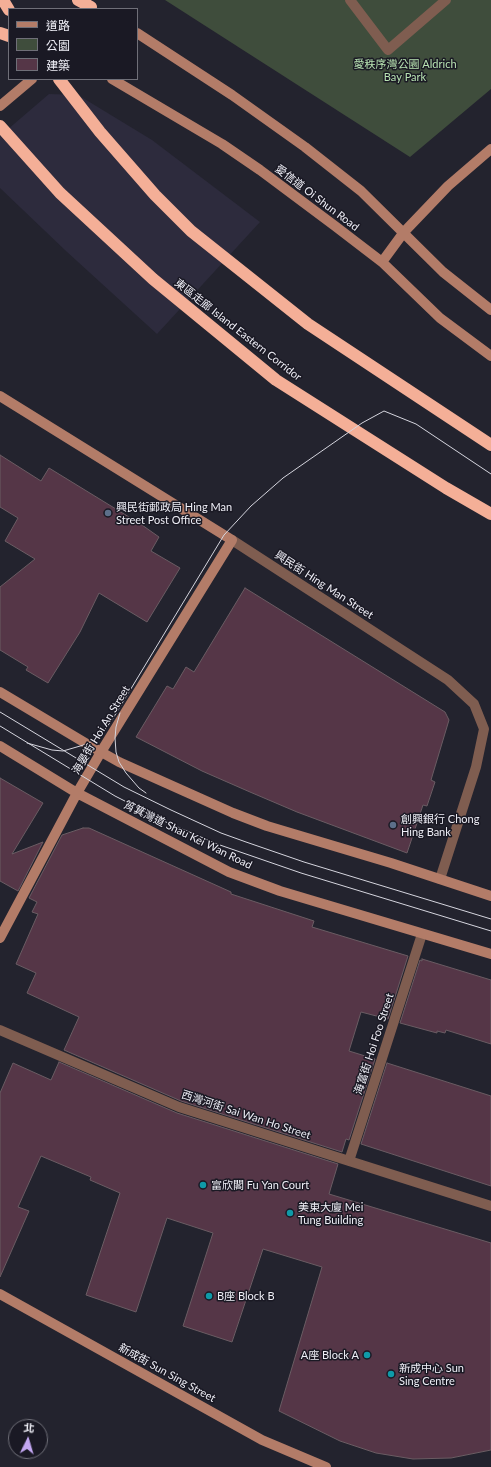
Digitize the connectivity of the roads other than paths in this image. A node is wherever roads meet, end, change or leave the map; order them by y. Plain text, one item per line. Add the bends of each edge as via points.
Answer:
1 (78, 0) edge
2 (350, 0) edge
3 (446, 0) edge
4 (92, 8) edge
5 (138, 34) edge
6 (31, 80) edge
7 (60, 80) edge
8 (114, 80) edge
9 (0, 106) edge
10 (0, 126) edge
11 (491, 149) edge
12 (404, 232) junction
13 (382, 262) junction
14 (491, 310) edge
15 (491, 356) edge
16 (0, 396) edge
17 (491, 445) edge
18 (491, 514) edge
19 (232, 540) junction
20 (0, 692) edge
21 (0, 746) edge
22 (101, 752) junction
23 (77, 793) junction
24 (440, 879) junction
25 (491, 896) edge
26 (422, 934) junction
27 (0, 938) edge
28 (491, 954) edge
29 (0, 1030) edge
30 (349, 1161) junction
31 (491, 1206) edge
32 (0, 1294) edge
33 (326, 1467) edge

1 - 4 highway
2 - 3 street via 388,50
5 - 12 main road via 232,95 305,147 361,191
6 - 9 main road
7 - 17 highway via 100,132 155,195 191,231 308,324
8 - 13 main road, 愛信道 Oi Shun Road via 222,144
10 - 18 highway, 東區走廊 Island Eastern Corridor via 60,193 153,279 276,380
11 - 12 main road via 448,186
12 - 13 main road
12 - 14 main road via 443,272
13 - 15 main road, 愛信道 Oi Shun Road via 440,318
16 - 19 main road, 興民街 Hing Man Street
19 - 22 main road, 海晏街 Hoi An Street
19 - 24 street, 興民街 Hing Man Street via 448,680 474,704 484,729 476,767
20 - 22 main road
21 - 23 main road, 筲箕灣道 Shau Kei Wan Road
22 - 23 main road, 海晏街 Hoi An Street
22 - 24 main road via 233,813
23 - 26 main road, 筲箕灣道 Shau Kei Wan Road via 229,872 280,891
23 - 27 main road, 海晏街 Hoi An Street
24 - 25 main road
26 - 28 main road, 筲箕灣道 Shau Kei Wan Road
26 - 30 street, 海富街 Hoi Foo Street
29 - 30 street, 西灣河街 Sai Wan Ho Street via 179,1107
30 - 31 street, 西灣河街 Sai Wan Ho Street
32 - 33 main road, 新成街 Sun Sing Street via 262,1440

